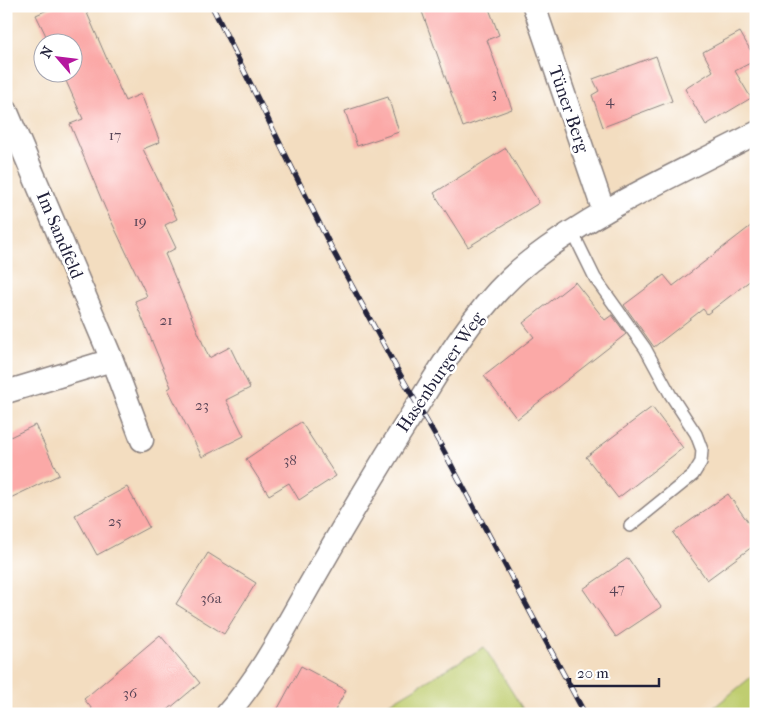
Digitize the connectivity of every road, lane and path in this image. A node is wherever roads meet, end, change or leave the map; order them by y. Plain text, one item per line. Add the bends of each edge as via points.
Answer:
1 (534, 6) edge
2 (6, 110) edge
3 (756, 133) edge
4 (604, 212) junction
5 (573, 233) junction
6 (112, 360) junction
7 (6, 392) edge
8 (142, 440) dead end
9 (630, 526) dead end
10 (227, 714) edge

1 - 4 street, Tüner Berg
2 - 6 street, Im Sandfeld
3 - 4 street, Hasenburger Weg
4 - 5 street, Hasenburger Weg
5 - 9 lane via 595,278 645,348 696,434 702,450 701,462 693,475
5 - 10 street, Hasenburger Weg via 530,261 480,310 376,470 280,639
6 - 7 street
6 - 8 street, Im Sandfeld

